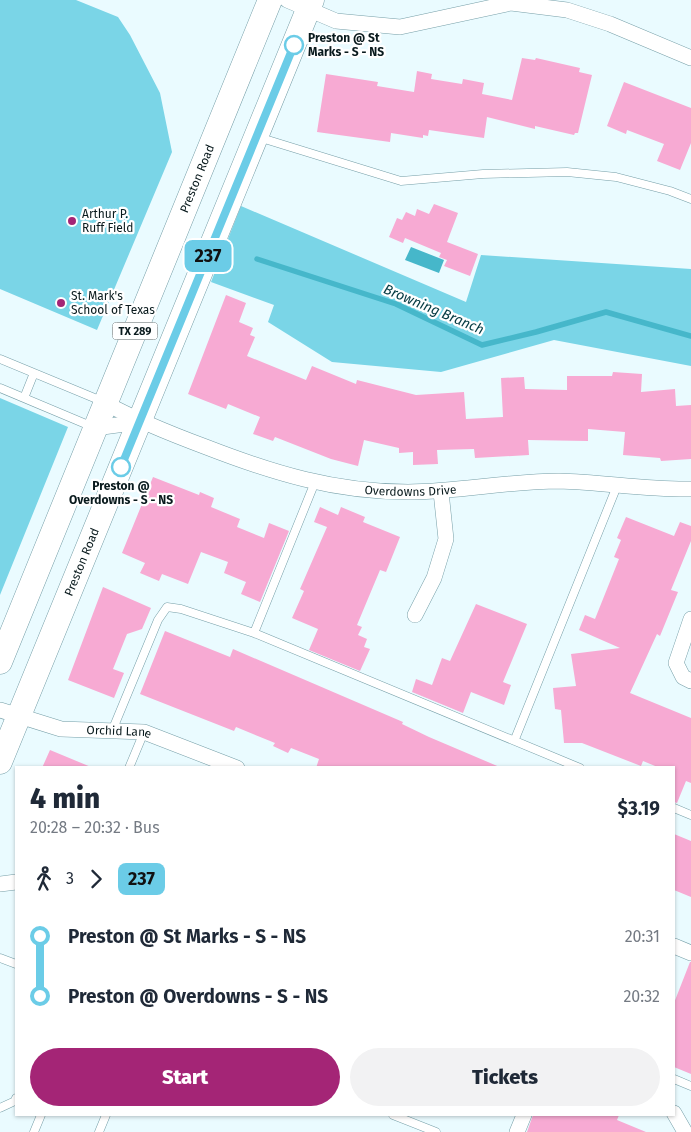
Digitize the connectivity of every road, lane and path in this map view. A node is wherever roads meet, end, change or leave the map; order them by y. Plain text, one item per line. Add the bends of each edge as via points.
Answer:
1 (270, 0) edge
2 (287, 0) edge
3 (310, 4) edge
4 (691, 58) edge
5 (256, 136) junction
6 (691, 200) edge
7 (0, 359) edge
8 (34, 373) junction
9 (0, 388) edge
10 (24, 398) junction
11 (105, 403) junction
12 (140, 422) junction
13 (96, 428) junction
14 (315, 482) junction
15 (617, 486) junction
16 (691, 489) edge
17 (442, 492) junction
18 (415, 615) dead end
19 (691, 619) edge
20 (254, 633) junction
21 (0, 662) edge
22 (691, 680) edge
23 (10, 713) edge
24 (112, 730) junction
25 (144, 732) junction
26 (515, 739) junction
27 (0, 762) edge
28 (130, 766) edge
29 (232, 766) edge
30 (576, 766) edge
31 (675, 808) edge
32 (691, 815) edge
33 (15, 882) edge
34 (0, 884) edge
35 (675, 946) edge
36 (691, 953) edge
37 (0, 958) edge
38 (15, 964) edge
39 (675, 1079) edge
40 (691, 1086) edge
41 (15, 1101) edge
42 (0, 1108) edge
43 (675, 1115) edge
44 (41, 1116) edge
45 (106, 1116) edge
46 (396, 1116) edge
47 (524, 1116) edge
48 (34, 1132) edge
49 (99, 1132) edge
50 (436, 1132) edge
51 (517, 1132) edge
52 (685, 1132) edge

1 - 11 main road, Preston Road / TX 289
2 - 3 street
3 - 4 street via 336,21 400,27 511,3 567,10
3 - 5 main road, Preston Road / TX 289
5 - 6 lane via 401,181 483,174 567,172 616,177
5 - 12 main road, Preston Road / TX 289
7 - 8 lane
8 - 10 lane
8 - 11 lane
9 - 10 lane
10 - 13 lane
11 - 12 street, Overdowns Drive
11 - 13 main road, Preston Road / TX 289
12 - 13 street, Overdowns Drive
12 - 14 street, Overdowns Drive via 266,470
12 - 23 main road, Preston Road / TX 289
13 - 21 main road, Preston Road / TX 289
14 - 17 street, Overdowns Drive via 368,491
14 - 20 lane
15 - 16 street, Overdowns Drive
15 - 17 street, Overdowns Drive via 561,481 518,482
15 - 26 lane
17 - 18 street via 446,539 434,578
19 - 22 street via 676,663 683,677
20 - 24 lane via 180,608 167,607 158,620
20 - 26 lane
23 - 24 street, Orchid Lane via 61,729
23 - 27 main road, Preston Road / TX 289
24 - 25 street, Orchid Lane
25 - 28 lane
25 - 29 street, Orchid Lane
26 - 30 lane
31 - 32 lane
33 - 34 street
35 - 36 street
37 - 38 lane
39 - 40 lane
41 - 42 lane
43 - 52 street
44 - 48 lane
45 - 49 lane
46 - 50 lane
47 - 51 street

